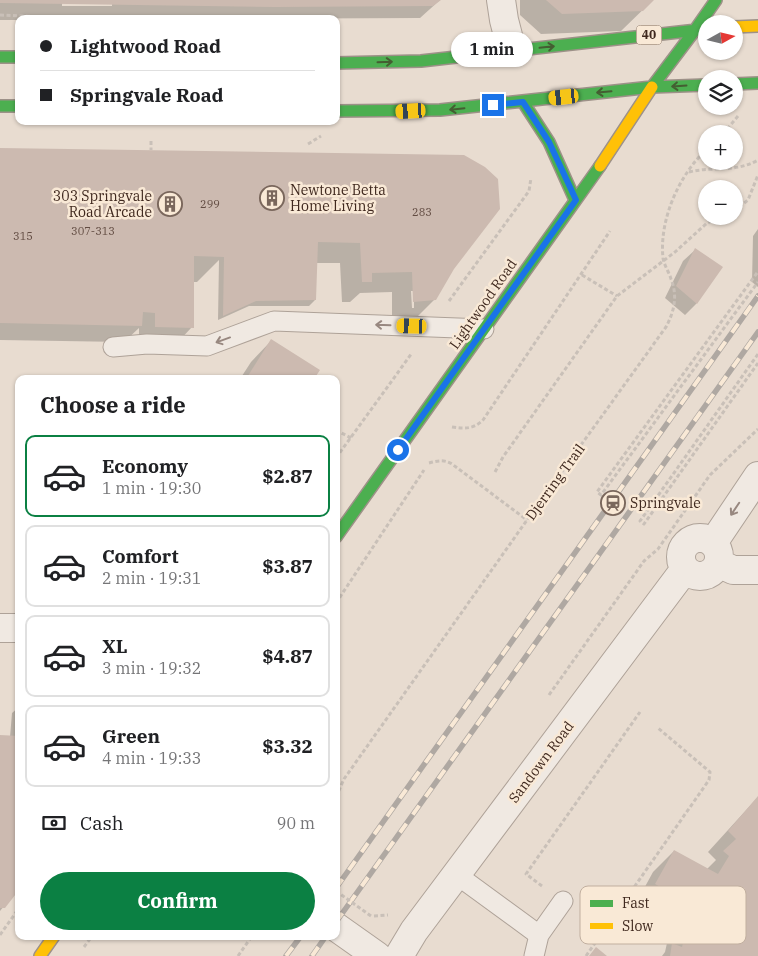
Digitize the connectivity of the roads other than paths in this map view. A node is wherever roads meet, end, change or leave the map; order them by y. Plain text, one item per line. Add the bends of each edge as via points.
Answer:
1 (501, 0) edge
2 (716, 0) edge
3 (708, 15) edge
4 (758, 26) edge
5 (743, 27) edge
6 (698, 30) edge
7 (698, 34) edge
8 (512, 51) junction
9 (0, 57) edge
10 (15, 57) edge
11 (340, 63) edge
12 (758, 83) edge
13 (743, 84) edge
14 (698, 85) edge
15 (652, 88) junction
16 (523, 102) junction
17 (0, 106) edge
18 (15, 106) edge
19 (340, 112) edge
20 (576, 200) junction
21 (484, 329) junction
22 (113, 347) dead end
23 (758, 476) edge
24 (340, 531) edge
25 (716, 553) junction
26 (758, 570) edge
27 (0, 628) edge
28 (15, 628) edge
29 (457, 875) junction
30 (563, 901) road end
31 (341, 930) edge
32 (539, 935) junction
33 (51, 940) edge
34 (40, 956) edge
35 (377, 956) edge
36 (399, 956) edge
37 (534, 956) edge

1 - 8 street
2 - 3 main road, Lightwood Road
4 - 5 main road
8 -> 6 main road, 40
7 - 15 main road, Lightwood Road
11 -> 8 main road, 40 via 421,61
9 - 10 main road
12 - 13 main road
14 -> 15 main road
15 -> 16 main road
15 - 20 main road, Lightwood Road
16 -> 19 main road via 440,110
16 - 20 main road via 549,142
17 - 18 main road
20 - 21 main road, Lightwood Road
21 -> 22 lane via 274,321 206,346 146,344
21 - 24 main road, Lightwood Road
23 -> 25 street
25 - 26 street via 733,570
25 - 29 street, Sandown Road via 709,574 697,576 685,569
27 - 28 street
29 - 32 lane
29 - 36 street, Sandown Road
30 - 32 lane
31 - 35 street
32 - 37 lane
33 - 34 main road

